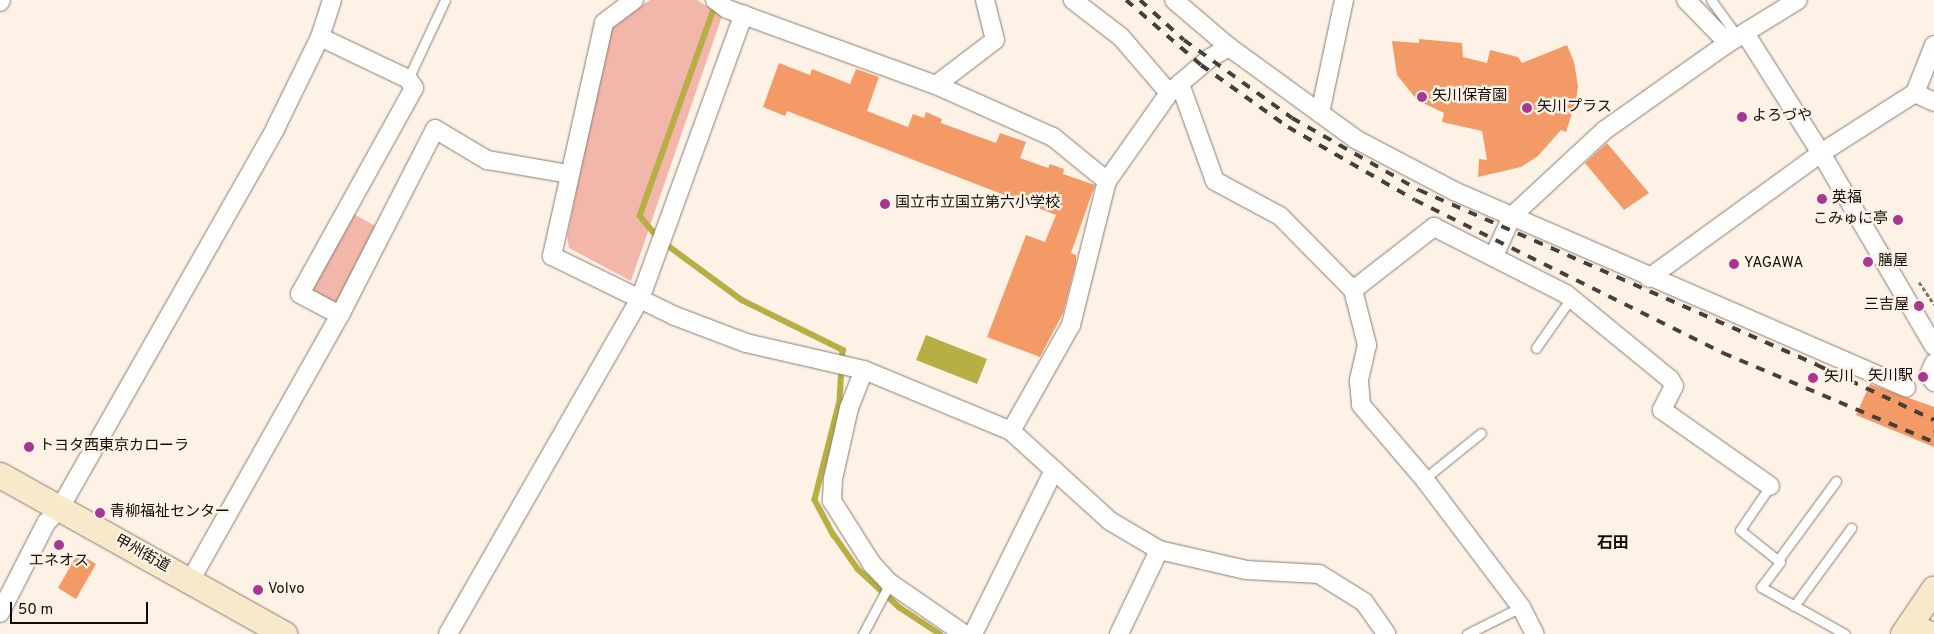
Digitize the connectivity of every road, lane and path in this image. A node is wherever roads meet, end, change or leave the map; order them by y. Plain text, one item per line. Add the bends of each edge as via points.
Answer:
1 (332, 0) edge
2 (445, 0) edge
3 (634, 0) edge
4 (985, 0) edge
5 (1073, 0) edge
6 (1174, 0) edge
7 (1344, 0) edge
8 (1686, 0) edge
9 (1711, 0) edge
10 (1798, 0) edge
11 (721, 5) edge
12 (744, 14) junction
13 (320, 37) junction
14 (1737, 38) junction
15 (1934, 45) edge
16 (1228, 48) junction
17 (408, 79) junction
18 (936, 85) junction
19 (1175, 88) junction
20 (1915, 93) junction
21 (1934, 102) edge
22 (1320, 114) junction
23 (1821, 153) junction
24 (568, 174) junction
25 (1107, 181) junction
26 (1512, 216) junction
27 (1494, 256) junction
28 (1649, 278) junction
29 (1353, 290) junction
30 (1571, 298) junction
31 (640, 300) junction
32 (340, 315) junction
33 (1934, 346) edge
34 (1536, 348) dead end
35 (1934, 363) edge
36 (850, 367) junction
37 (1934, 382) edge
38 (1906, 388) dead end
39 (1011, 431) junction
40 (1481, 433) dead end
41 (1054, 470) junction
42 (0, 475) edge
43 (1424, 479) junction
44 (1836, 481) dead end
45 (1770, 486) joint
46 (60, 508) junction
47 (1851, 528) dead end
48 (1159, 550) junction
49 (1778, 560) junction
50 (190, 581) junction
51 (889, 585) junction
52 (1934, 588) edge
53 (1794, 606) junction
54 (1521, 607) junction
55 (0, 613) edge
56 (1914, 631) edge
57 (285, 634) edge
58 (448, 634) edge
59 (863, 634) edge
60 (964, 634) edge
61 (973, 634) edge
62 (1119, 634) edge
63 (1386, 634) edge
64 (1467, 634) edge
65 (1534, 634) edge
66 (1845, 634) edge

1 - 13 street
2 - 17 lane
3 - 24 street via 604,23
4 - 18 street via 995,40
5 - 19 street via 1121,37
6 - 16 street
7 - 22 street
8 - 14 street
9 - 14 lane
10 - 14 street
11 - 12 street
12 - 18 street
12 - 31 street
13 - 17 street
13 - 46 street via 275,129
14 - 23 street
14 - 26 street via 1605,130
15 - 20 street
16 - 19 street
16 - 22 street
17 - 32 street via 414,88 300,294
18 - 25 street via 1054,137
19 - 25 street
19 - 29 street via 1215,181 1280,216
20 - 21 street
20 - 23 street
22 - 26 street via 1357,140 1401,164
23 - 28 street
23 - 33 street
24 - 31 street via 552,256
24 - 32 street via 487,160 436,129
25 - 39 street via 1071,325
26 - 27 street
26 - 28 street
27 - 29 street via 1434,227
27 - 30 street
28 - 38 street
29 - 43 street via 1367,345 1359,381 1361,405
30 - 34 lane
30 - 45 street via 1670,379 1674,386 1662,410
31 - 36 street via 746,343
31 - 58 street
32 - 50 street
35 - 37 street via 1929,375
36 - 39 street
36 - 51 street via 849,408 833,479 832,501
39 - 41 street
40 - 43 lane
41 - 48 street via 1110,521
41 - 61 street
42 - 46 main road, 甲州街道
43 - 54 street
44 - 49 lane
45 - 49 lane via 1740,530
46 - 50 main road, 甲州街道
46 - 55 street via 46,523
47 - 53 lane
48 - 62 street
48 - 63 street via 1246,570 1319,574 1364,602
49 - 53 lane via 1761,587
50 - 57 main road, 甲州街道
51 - 59 lane
51 - 60 street
52 - 56 main road
53 - 66 lane
54 - 64 lane
54 - 65 street

